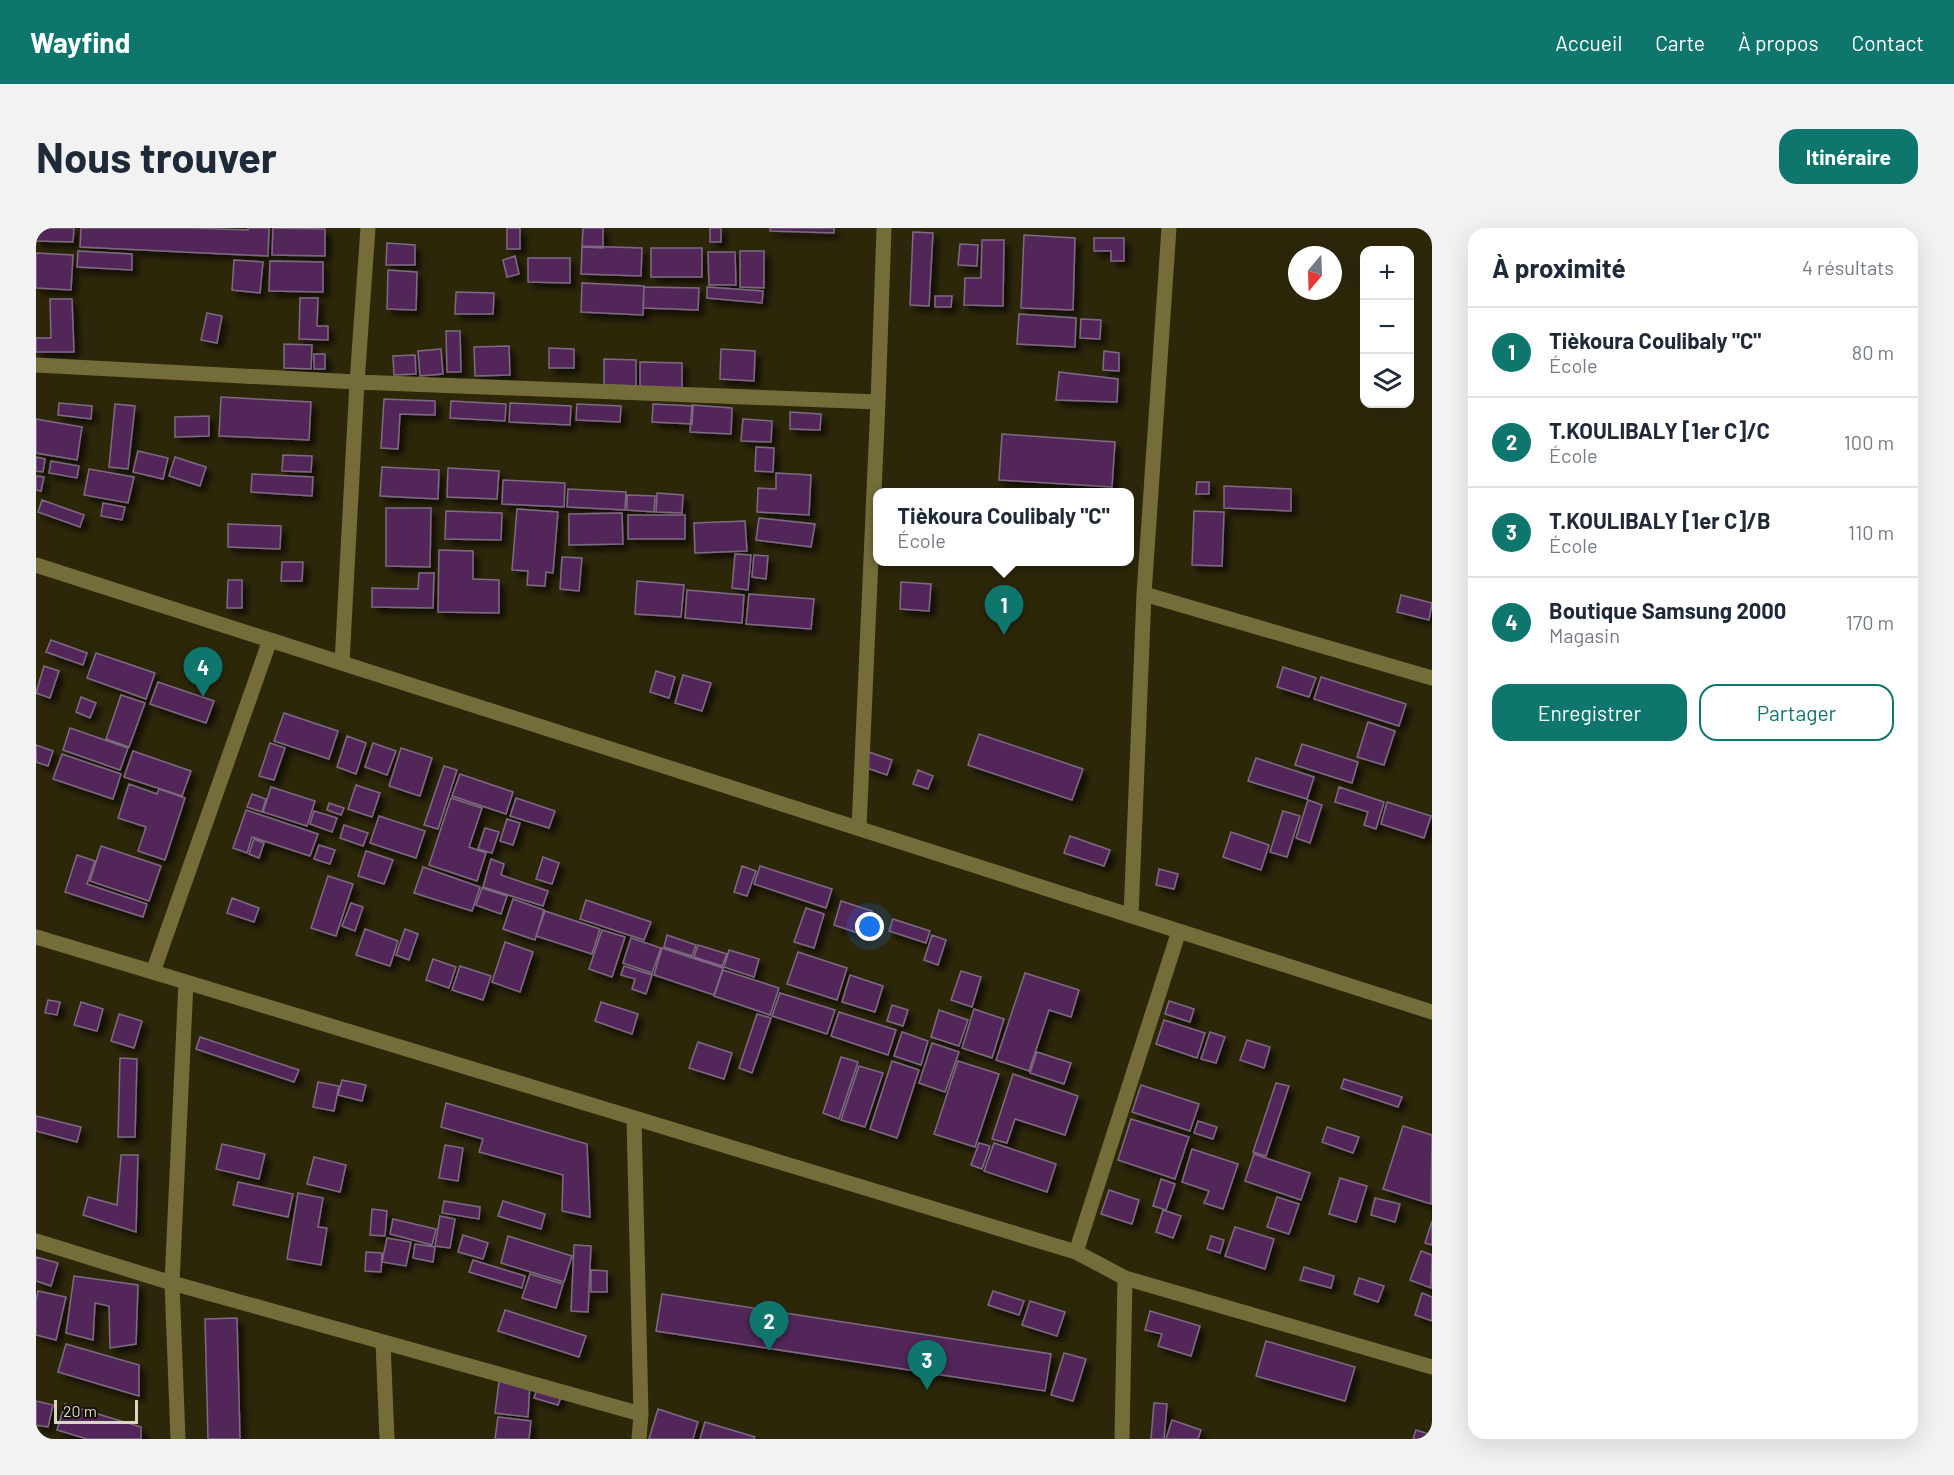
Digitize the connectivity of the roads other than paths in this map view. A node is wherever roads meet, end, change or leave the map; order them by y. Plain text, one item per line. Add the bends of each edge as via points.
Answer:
1 (368, 228) edge
2 (884, 228) edge
3 (1168, 228) edge
4 (36, 365) edge
5 (357, 382) junction
6 (878, 402) junction
7 (874, 488) edge
8 (873, 514) edge
9 (36, 565) edge
10 (1144, 594) junction
11 (270, 640) junction
12 (342, 663) junction
13 (1432, 678) edge
14 (859, 828) junction
15 (1131, 916) junction
16 (1179, 931) junction
17 (36, 937) edge
18 (153, 972) junction
19 (186, 982) junction
20 (1432, 1012) edge
21 (634, 1119) junction
22 (36, 1241) edge
23 (1076, 1252) junction
24 (1125, 1278) junction
25 (172, 1283) junction
26 (383, 1342) junction
27 (1432, 1367) edge
28 (640, 1414) junction
29 (178, 1439) edge
30 (387, 1439) edge
31 (639, 1439) edge
32 (1122, 1439) edge

1 - 5 street
2 - 6 street
3 - 10 street
4 - 5 street
5 - 6 street
5 - 12 street
6 - 7 street
8 - 14 street
9 - 11 street
10 - 13 street
10 - 15 street
11 - 12 street
11 - 18 street
12 - 14 street
14 - 15 street
15 - 16 street
16 - 20 street
16 - 23 street
17 - 18 street
18 - 19 street
19 - 21 street
19 - 25 street
21 - 23 street
21 - 28 street
22 - 25 street
23 - 24 street
24 - 27 street
24 - 32 street
25 - 26 street
25 - 29 street
26 - 28 street
26 - 30 street
28 - 31 street

